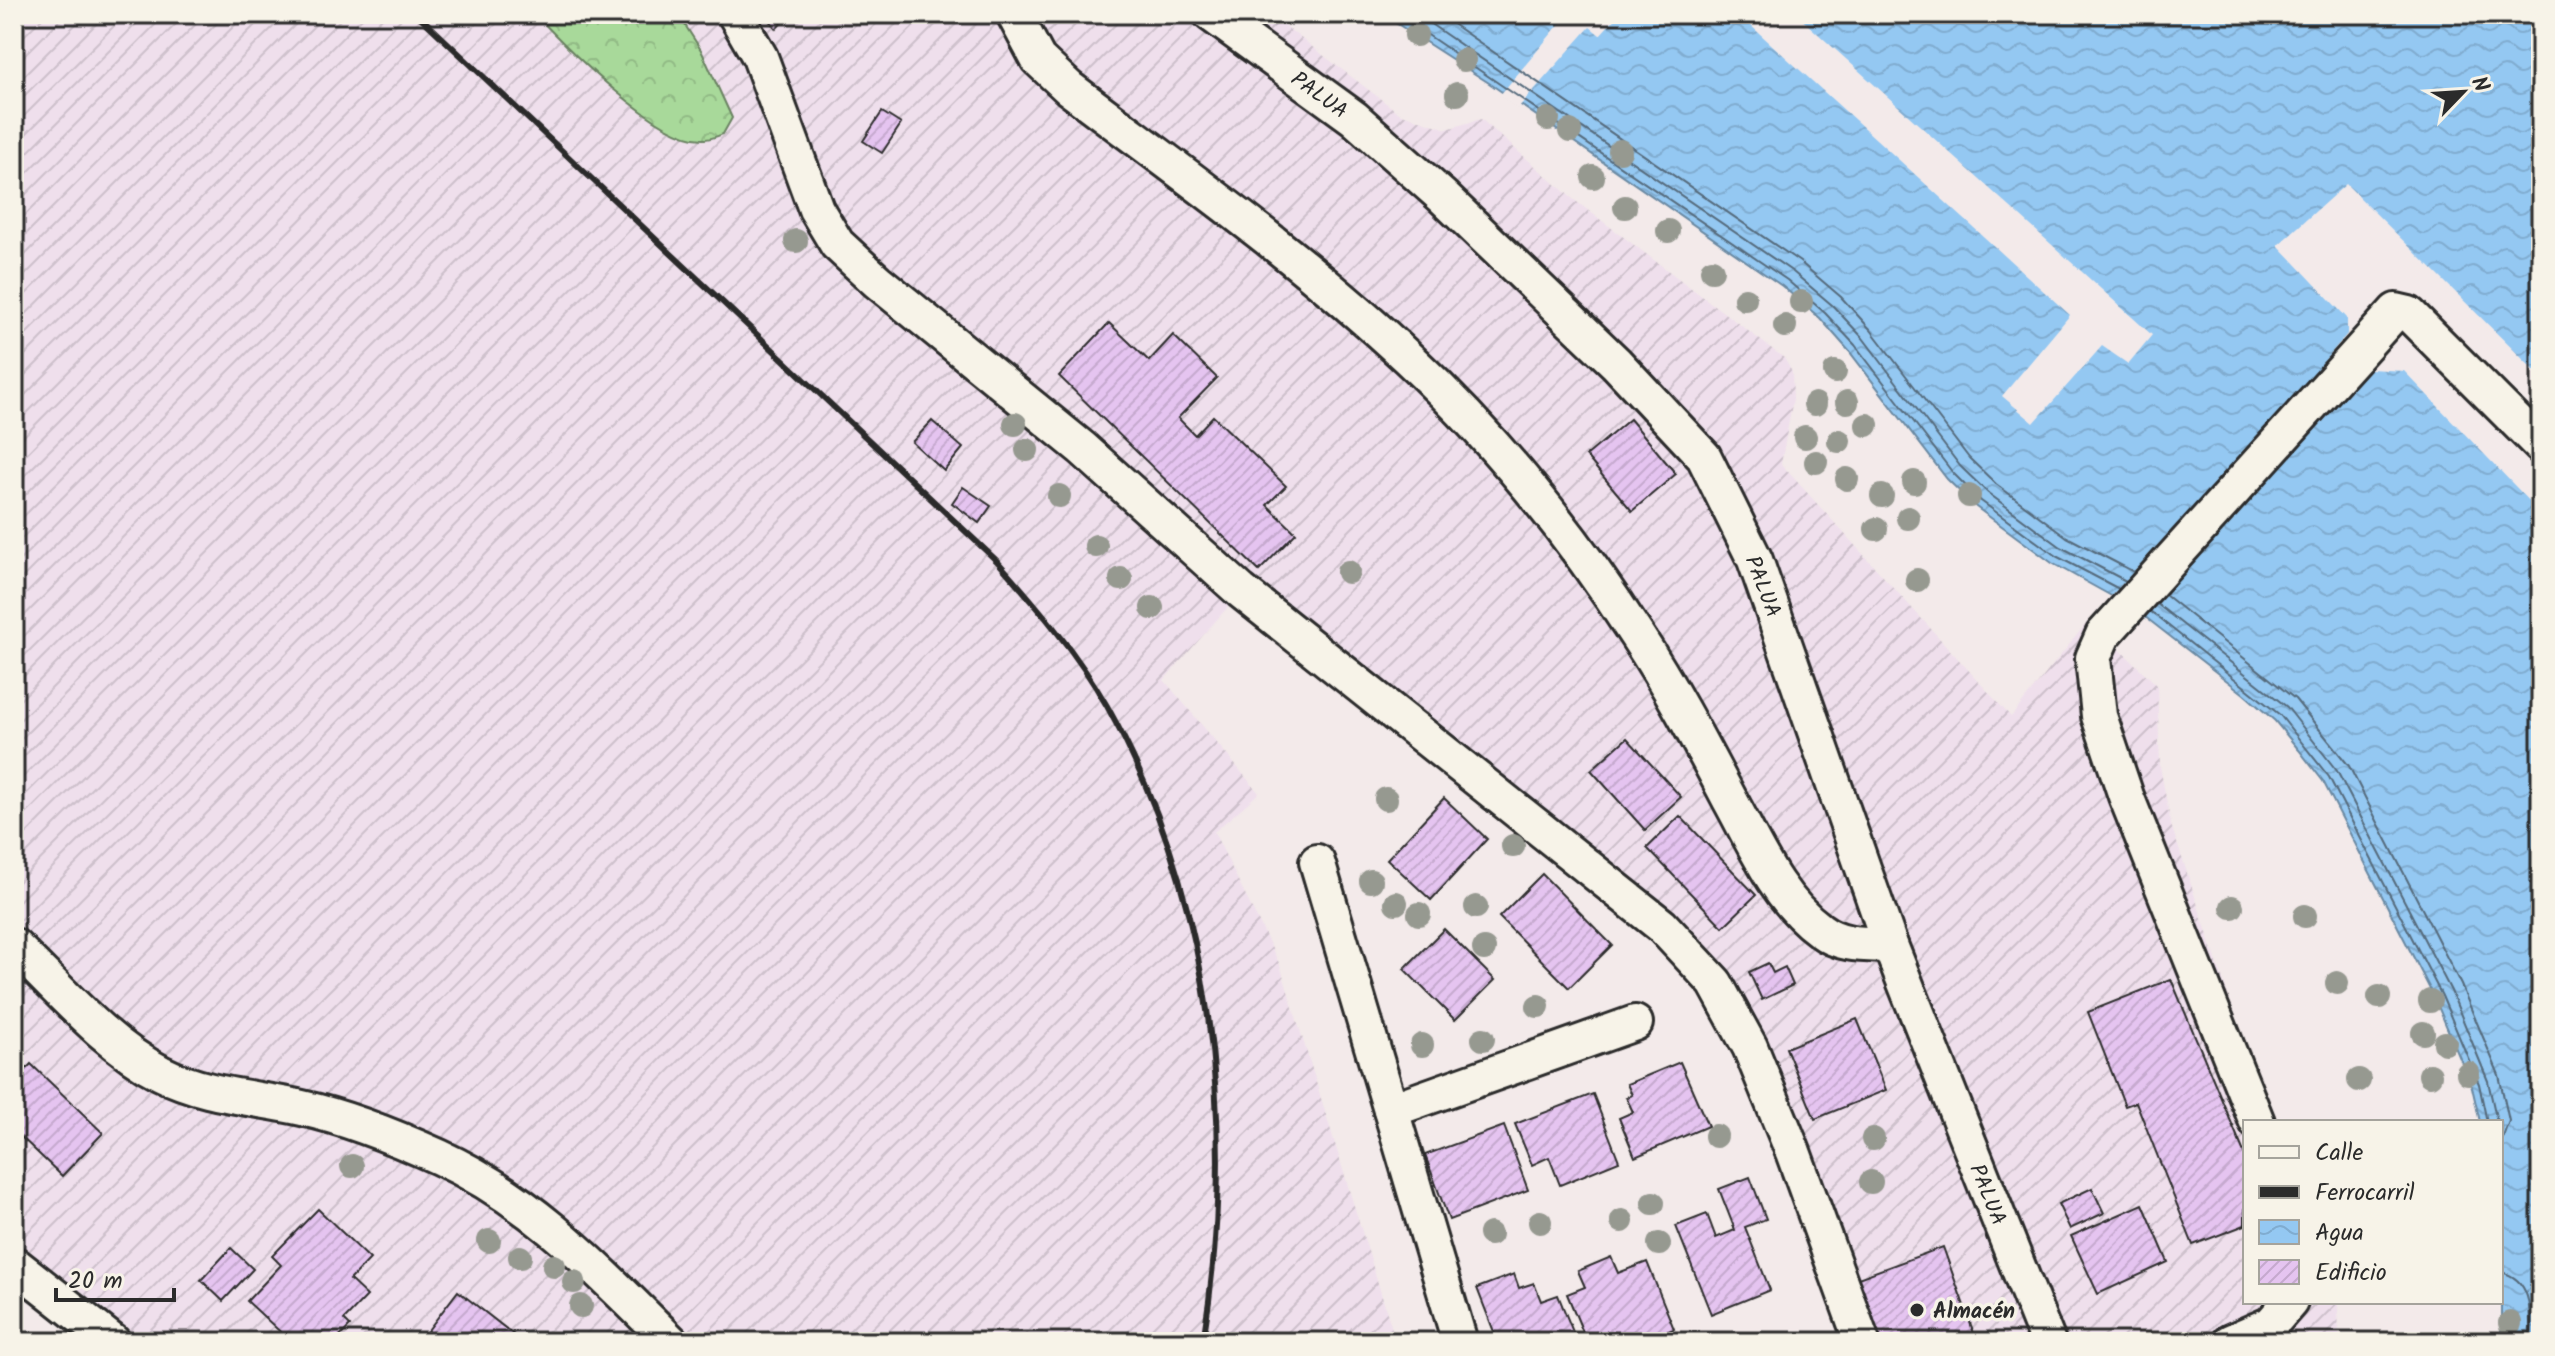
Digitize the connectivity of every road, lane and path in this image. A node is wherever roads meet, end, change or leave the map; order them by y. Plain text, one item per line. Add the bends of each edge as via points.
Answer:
1 (1014, 14) edge
2 (1211, 14) edge
3 (743, 26) edge
4 (2541, 446) edge
5 (1317, 862) dead end
6 (1890, 945) junction
7 (14, 946) edge
8 (1635, 1023) dead end
9 (1391, 1110) junction
10 (2256, 1120) edge
11 (14, 1264) edge
12 (2288, 1304) edge
13 (113, 1342) edge
14 (671, 1342) edge
15 (1460, 1342) edge
16 (1862, 1342) edge
17 (2048, 1342) edge
18 (2230, 1342) edge

1 - 6 street via 1038,59 1069,88 1297,261 1408,358 1498,451 1637,634 1769,873 1798,910 1843,943
2 - 6 street, PALUA via 1354,118 1442,196 1616,363 1704,457 1755,560
3 - 16 street via 816,209 829,232 877,281 1082,448 1241,591 1596,872 1715,983 1750,1047 1793,1152
4 - 10 street via 2409,314 2396,311 2103,635 2093,658 2099,716 2126,796
5 - 9 street
6 - 17 street, PALUA
7 - 14 street via 129,1052 159,1072 236,1098 303,1108 376,1132 500,1190 564,1237
8 - 9 street
9 - 15 street
11 - 13 street
12 - 18 street via 2271,1324

